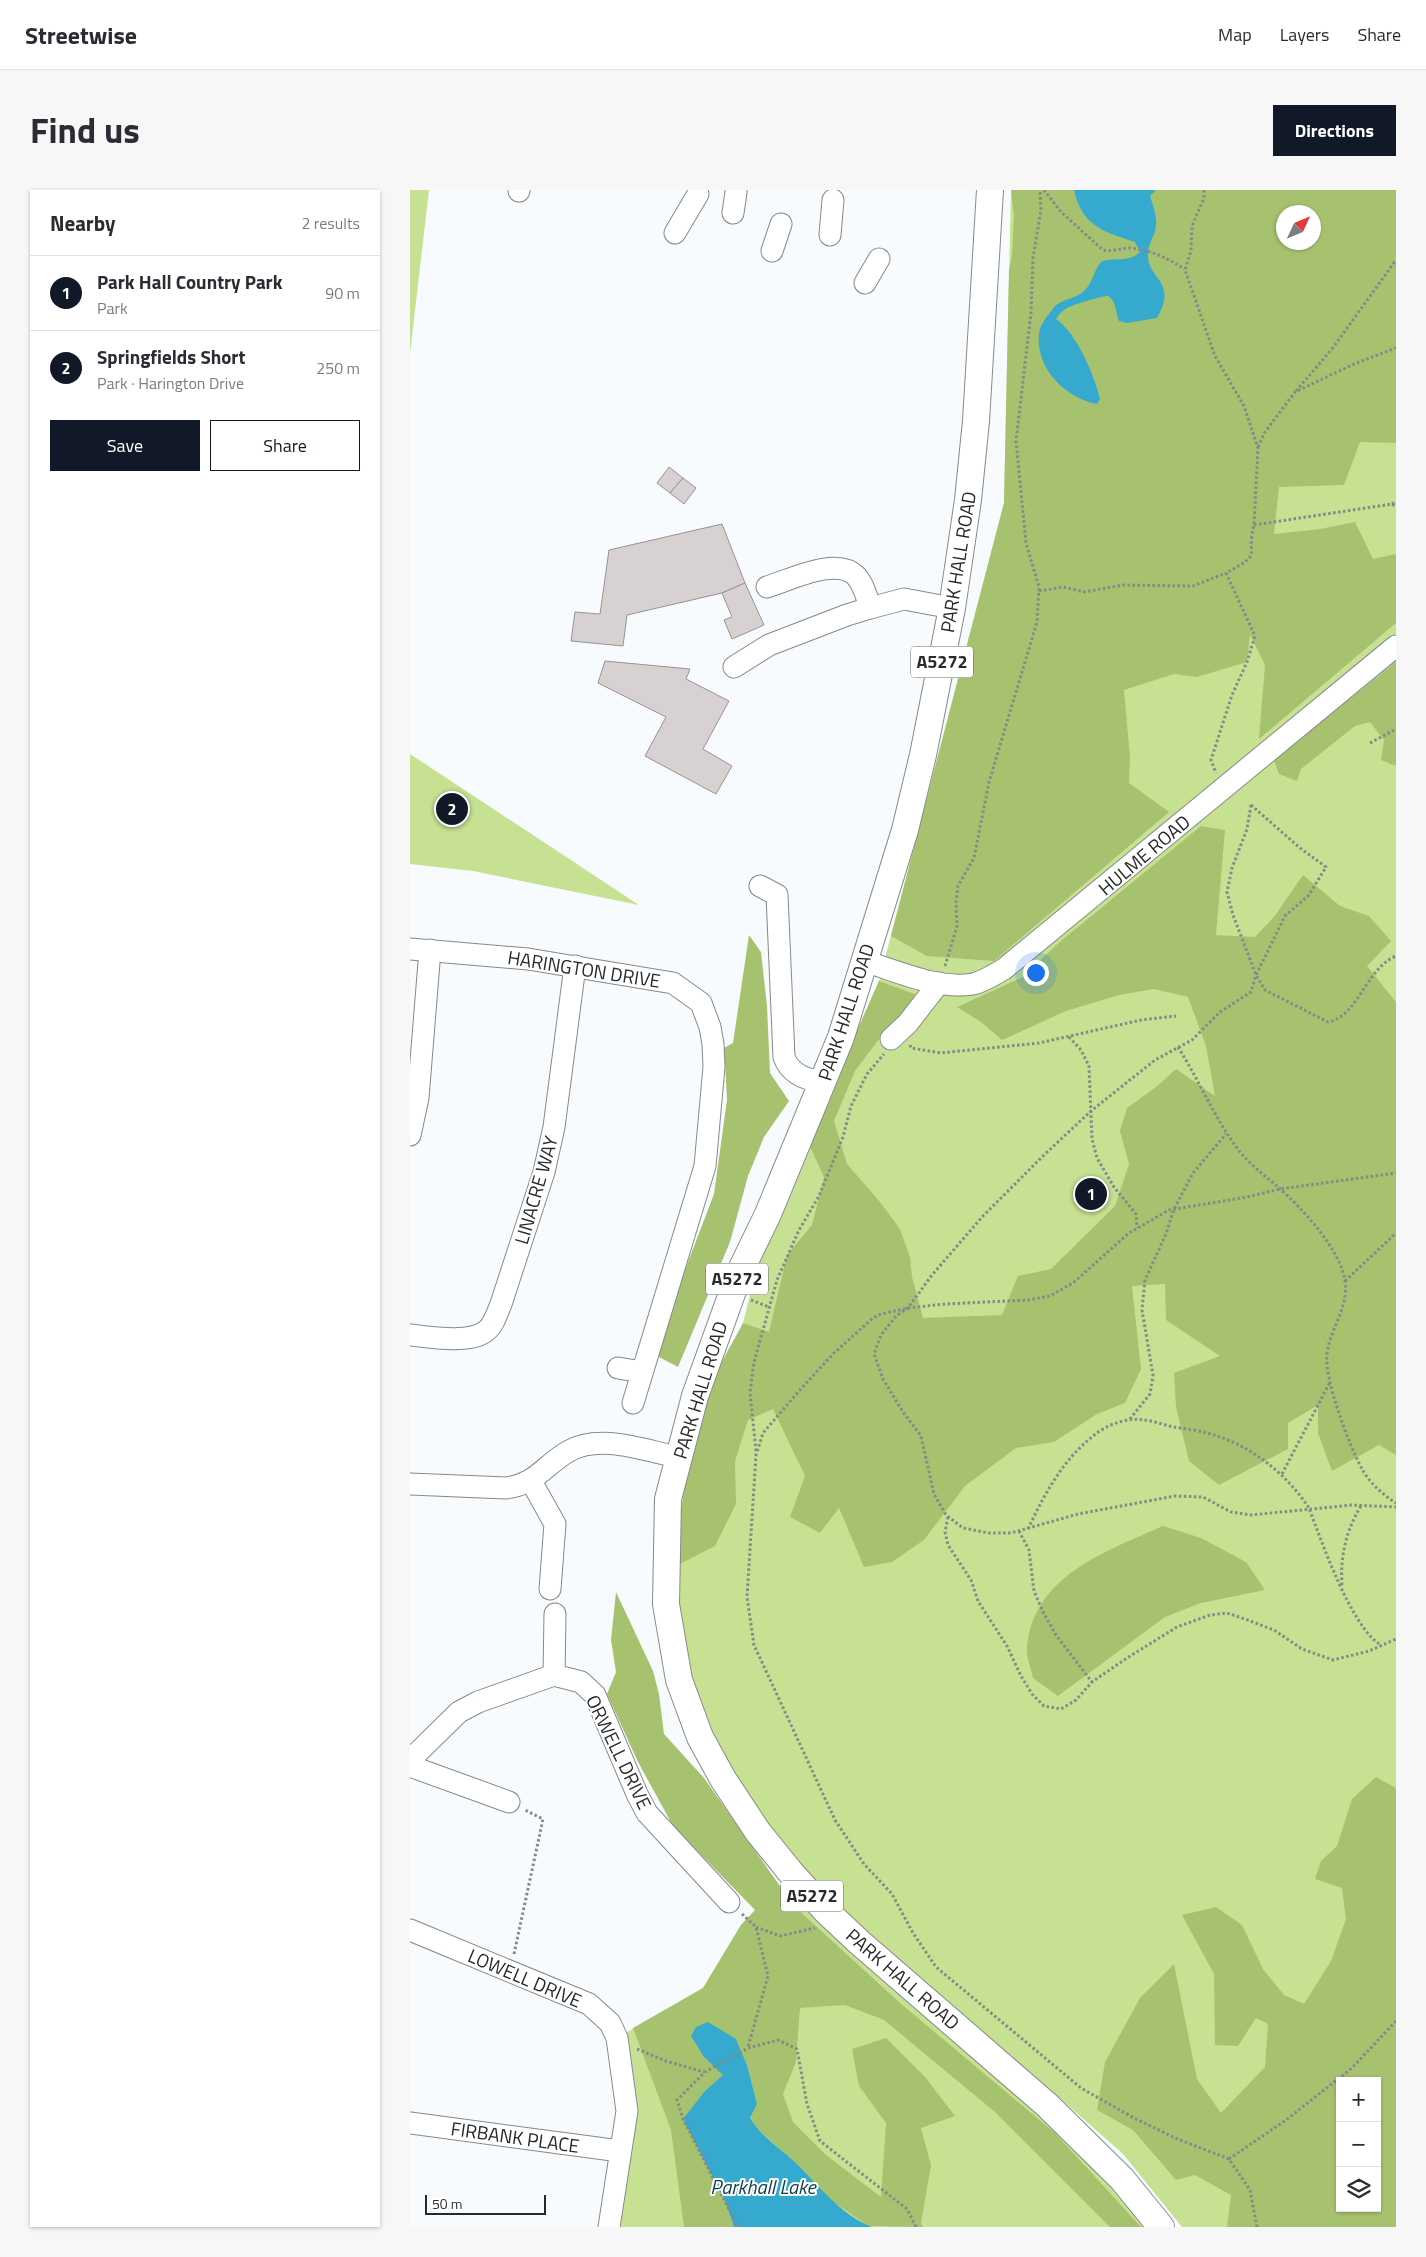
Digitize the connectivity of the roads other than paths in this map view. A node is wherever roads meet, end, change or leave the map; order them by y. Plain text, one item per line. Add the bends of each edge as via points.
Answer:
1 (990, 190) edge
2 (698, 194) dead end
3 (833, 200) dead end
4 (781, 224) dead end
5 (675, 233) dead end
6 (830, 235) dead end
7 (772, 251) dead end
8 (880, 259) dead end
9 (865, 283) dead end
10 (767, 587) dead end
11 (870, 608) junction
12 (952, 608) junction
13 (1396, 646) edge
14 (734, 667) dead end
15 (760, 886) dead end
16 (420, 949) edge
17 (864, 961) junction
18 (575, 966) junction
19 (939, 983) junction
20 (893, 1047) road end
21 (823, 1082) junction
22 (410, 1135) edge
23 (410, 1335) edge
24 (618, 1368) dead end
25 (642, 1372) junction
26 (633, 1404) dead end
27 (678, 1457) junction
28 (531, 1482) junction
29 (410, 1484) edge
30 (550, 1589) dead end
31 (555, 1614) dead end
32 (554, 1675) junction
33 (410, 1760) edge
34 (410, 1766) edge
35 (509, 1802) dead end
36 (729, 1902) road end
37 (410, 1930) edge
38 (410, 2123) edge
39 (620, 2152) junction
40 (609, 2227) edge
41 (1161, 2227) edge

1 - 12 main road, PARK HALL ROAD / A5272 via 976,421
2 - 5 street
3 - 6 street
4 - 7 street
8 - 9 street
10 - 11 street via 829,567 844,568 862,586
11 - 12 street via 904,599
11 - 14 street via 769,645
12 - 17 main road, PARK HALL ROAD / A5272 via 907,821
13 - 19 street, HULME ROAD via 1004,969 974,984
15 - 21 street via 777,895 784,1057 787,1065 803,1078
16 - 18 street, HARINGTON DRIVE
16 - 22 street via 418,1098
17 - 19 street, HULME ROAD
17 - 21 main road, PARK HALL ROAD / A5272 via 841,1037
18 - 23 street, LINACRE WAY via 554,1128 544,1172 501,1304 492,1324 478,1336
18 - 25 street, HARINGTON DRIVE via 673,983 701,1003 713,1044 714,1067 705,1166
19 - 20 street
21 - 27 main road, PARK HALL ROAD / A5272 via 731,1295 695,1396
24 - 25 street
25 - 26 street, HARINGTON DRIVE
27 - 28 street via 593,1442 567,1452
27 - 41 main road, PARK HALL ROAD / A5272 via 668,1499 666,1604 679,1680 700,1737 723,1779 758,1832 832,1916 1048,2105 1122,2179
28 - 29 street via 506,1488
28 - 30 street via 555,1524
31 - 32 street
32 - 33 street via 459,1712
32 - 36 street, ORWELL DRIVE via 581,1682 595,1695 647,1813
34 - 35 street
37 - 39 street, LOWELL DRIVE via 589,2004 610,2023 617,2038 627,2111
38 - 39 street, FIRBANK PLACE
39 - 40 street, LOWELL DRIVE

